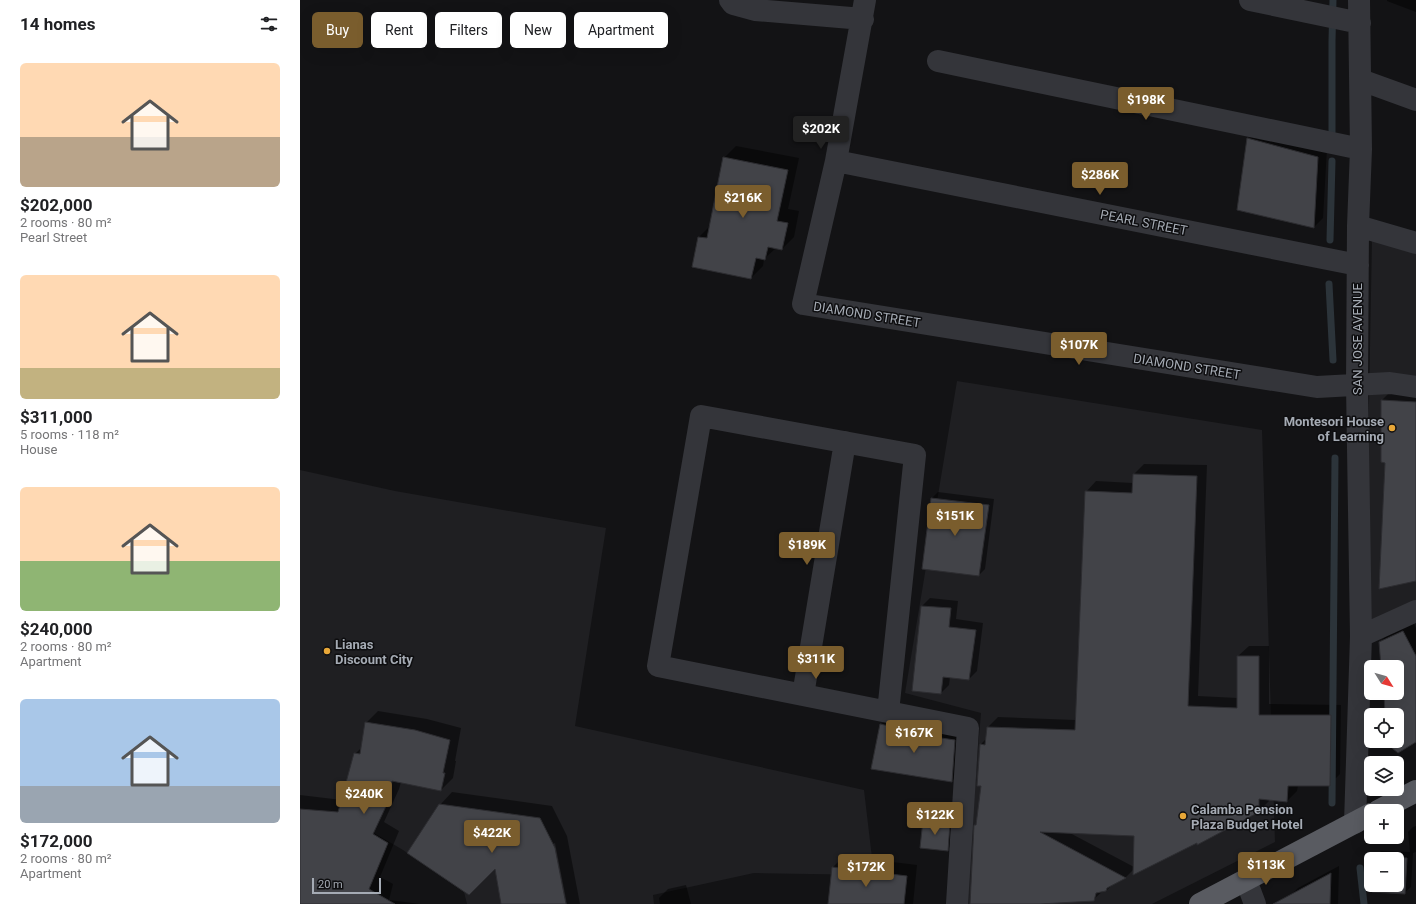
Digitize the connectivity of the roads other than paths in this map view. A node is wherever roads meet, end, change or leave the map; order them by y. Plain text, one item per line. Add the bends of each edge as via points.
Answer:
1 (730, 0) edge
2 (1250, 0) edge
3 (1360, 0) edge
4 (864, 10) edge
5 (1360, 23) junction
6 (938, 61) dead end
7 (1361, 80) junction
8 (1416, 100) edge
9 (1361, 149) junction
10 (836, 161) junction
11 (1358, 226) junction
12 (1416, 243) edge
13 (1358, 265) junction
14 (1357, 385) junction
15 (1416, 387) edge
16 (845, 442) junction
17 (1416, 611) edge
18 (1361, 636) junction
19 (803, 695) junction
20 (888, 712) junction
21 (1416, 791) edge
22 (1391, 804) edge
23 (1363, 819) edge
24 (1246, 880) junction
25 (957, 904) edge
26 (1200, 904) edge
27 (1255, 904) edge

1 - 4 street via 734,4 755,10
2 - 5 street
3 - 5 street, SAN JOSE AVENUE
4 - 10 street
5 - 7 street, SAN JOSE AVENUE
6 - 9 street
7 - 8 street
7 - 9 street, SAN JOSE AVENUE
9 - 11 street, SAN JOSE AVENUE
10 - 13 street, PEARL STREET
10 - 14 street, DIAMOND STREET via 803,304 1317,387
11 - 12 street
11 - 13 street, SAN JOSE AVENUE
13 - 14 street, SAN JOSE AVENUE
14 - 15 street, DIAMOND STREET via 1390,383
14 - 18 street, SAN JOSE AVENUE
16 - 19 street
16 - 19 street via 701,416 660,651 658,666
16 - 20 street via 915,455
17 - 18 street
18 - 23 street, SAN JOSE AVENUE
19 - 20 street
20 - 25 street via 968,728
21 - 22 highway
23 - 24 highway
24 - 26 highway
24 - 27 street

